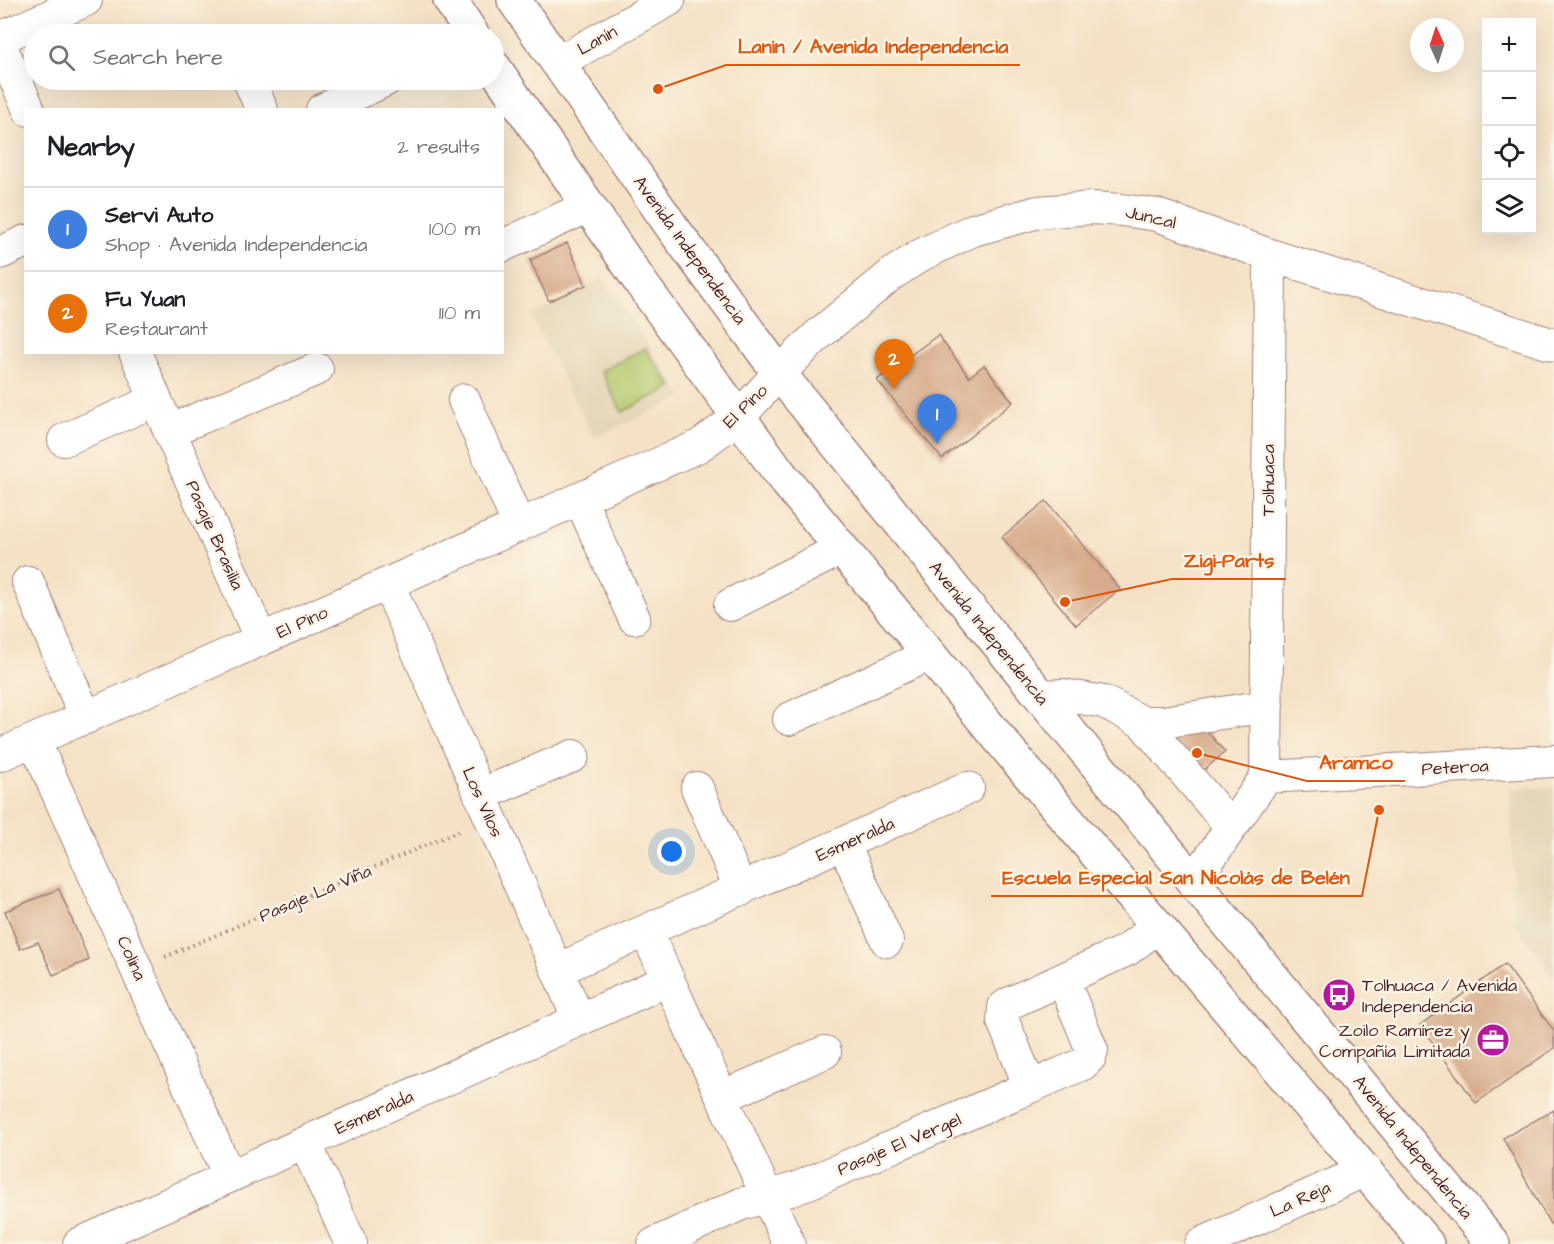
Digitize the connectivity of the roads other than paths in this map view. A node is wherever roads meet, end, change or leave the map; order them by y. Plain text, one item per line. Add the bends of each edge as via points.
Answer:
1 (86, 0) edge
2 (450, 0) edge
3 (514, 0) edge
4 (669, 0) edge
5 (32, 24) edge
6 (466, 24) edge
7 (24, 27) edge
8 (0, 38) edge
9 (0, 44) edge
10 (557, 63) junction
11 (504, 82) edge
12 (253, 90) edge
13 (365, 90) edge
14 (28, 108) edge
15 (261, 108) edge
16 (326, 108) edge
17 (589, 206) junction
18 (24, 243) edge
19 (504, 245) edge
20 (0, 253) edge
21 (1270, 255) junction
22 (1554, 345) edge
23 (136, 354) edge
24 (317, 369) dead end
25 (779, 373) junction
26 (156, 400) junction
27 (464, 400) dead end
28 (738, 418) junction
29 (169, 431) junction
30 (64, 440) dead end
31 (580, 499) junction
32 (519, 526) junction
33 (841, 549) junction
34 (28, 582) dead end
35 (388, 584) junction
36 (730, 605) dead end
37 (634, 618) dead end
38 (261, 640) junction
39 (930, 654) junction
40 (1040, 696) junction
41 (1267, 706) junction
42 (86, 718) junction
43 (789, 719) dead end
44 (1142, 722) junction
45 (34, 740) junction
46 (0, 755) edge
47 (573, 756) dead end
48 (1554, 761) edge
49 (1266, 777) junction
50 (697, 788) dead end
51 (968, 788) dead end
52 (480, 795) junction
53 (1231, 827) junction
54 (844, 844) junction
55 (1194, 881) junction
56 (741, 890) junction
57 (1158, 926) junction
58 (646, 931) junction
59 (887, 941) dead end
60 (557, 970) junction
61 (668, 980) junction
62 (1063, 980) junction
63 (579, 1020) junction
64 (825, 1052) dead end
65 (1030, 1087) junction
66 (722, 1097) junction
67 (305, 1143) junction
68 (1365, 1170) junction
69 (229, 1176) junction
70 (768, 1197) junction
71 (91, 1242) edge
72 (351, 1244) edge
73 (654, 1244) edge
74 (789, 1244) edge
75 (1201, 1244) edge
76 (1427, 1244) edge
77 (1493, 1244) edge

1 - 5 street
2 - 6 main road
3 - 10 main road, Avenida Independencia
4 - 10 street, Lanín
7 - 8 street
9 - 14 street
10 - 25 main road, Avenida Independencia
11 - 17 main road
12 - 15 street
13 - 16 street
17 - 19 street
17 - 28 main road
18 - 20 street
21 - 22 street, Juncal
21 - 25 street, Juncal via 1156,215 1122,210 1066,209 1007,219 946,241 892,274
21 - 41 street, Tolhuaca
23 - 26 street, Pasaje Brasilia
24 - 29 street
25 - 28 street, El Pino
25 - 40 main road, Avenida Independencia
26 - 29 street, Pasaje Brasilia
26 - 30 street
27 - 32 street
28 - 31 street, El Pino via 699,446
28 - 33 main road
29 - 38 street, Pasaje Brasilia
31 - 32 street, El Pino
31 - 37 street
32 - 35 street, El Pino
33 - 36 street
33 - 39 main road
34 - 42 street
35 - 38 street, El Pino
35 - 52 street, Los Vilos
38 - 42 street, El Pino
39 - 43 street
39 - 57 main road
40 - 44 street via 1063,695 1104,702
40 - 55 main road, Avenida Independencia
41 - 44 street
41 - 49 street, Tolhuaca
42 - 45 street, El Pino
44 - 53 street
45 - 46 street, El Pino
45 - 69 street, Colina
47 - 52 street
48 - 49 street, Peteroa
49 - 53 street
50 - 56 street
51 - 54 street, Esmeralda
52 - 60 street, Los Vilos
53 - 55 street
54 - 56 street, Esmeralda
54 - 59 street
55 - 77 main road, Avenida Independencia
56 - 58 street, Esmeralda
57 - 62 street via 1127,950
57 - 68 main road
58 - 60 street, Esmeralda
58 - 61 street
60 - 63 street, Los Vilos
61 - 63 street, Esmeralda
61 - 66 street
62 - 65 street via 1008,1004 1003,1011 1003,1021
62 - 65 street, Pasaje El Vergel via 1092,1050 1090,1057 1083,1064
63 - 67 street, Esmeralda
64 - 66 street
65 - 70 street, Pasaje El Vergel
66 - 70 street
67 - 69 street, Esmeralda
67 - 72 street
68 - 75 street, La Reja
68 - 76 main road
69 - 71 street, Esmeralda
70 - 73 street, Pasaje El Vergel via 741,1204
70 - 74 street

